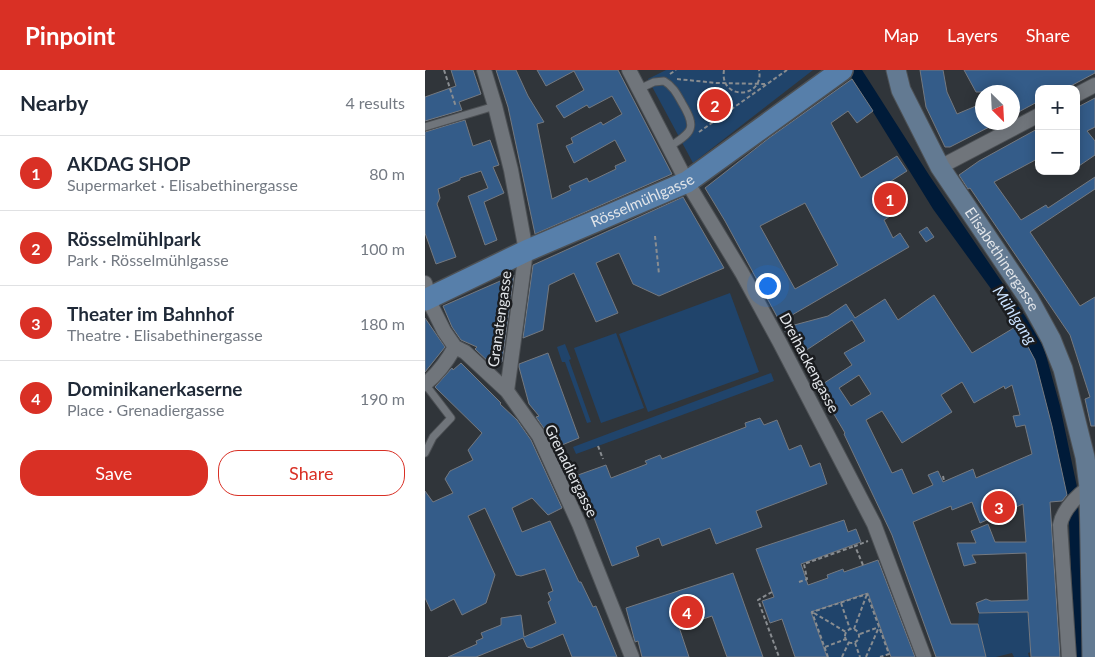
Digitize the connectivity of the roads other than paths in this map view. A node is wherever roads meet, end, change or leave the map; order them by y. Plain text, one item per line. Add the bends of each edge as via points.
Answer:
1 (484, 70) edge
2 (629, 70) edge
3 (842, 70) edge
4 (896, 70) edge
5 (1095, 85) edge
6 (639, 89) junction
7 (1080, 93) edge
8 (495, 106) junction
9 (1035, 117) edge
10 (425, 127) edge
11 (669, 147) junction
12 (940, 167) junction
13 (687, 182) junction
14 (526, 251) junction
15 (426, 293) edge
16 (455, 346) junction
17 (425, 384) edge
18 (507, 391) junction
19 (425, 453) edge
20 (1089, 482) edge
21 (632, 657) edge
22 (924, 657) edge
23 (1069, 657) edge
24 (1092, 657) edge

1 - 8 street, Granatengasse
2 - 6 street, Dreihackengasse
3 - 13 main road, Rösselmühlgasse
4 - 12 main road, Elisabethinergasse via 901,90
5 - 7 street
6 - 11 street, Dreihackengasse
6 - 11 lane via 664,81 674,89 690,117 686,136
8 - 10 lane
8 - 14 street, Granatengasse
9 - 12 street
11 - 13 street, Dreihackengasse
12 - 20 main road, Elisabethinergasse via 1029,299 1051,339 1063,369
13 - 14 main road, Rösselmühlgasse
13 - 22 street, Dreihackengasse via 751,289 875,524
14 - 15 main road, Rösselmühlgasse
14 - 18 street, Granatengasse
15 - 16 street, Grenadiergasse
16 - 17 street via 448,360
16 - 18 street, Grenadiergasse
17 - 19 lane via 451,418 433,437
18 - 21 street, Grenadiergasse via 539,436 553,463
20 - 23 street via 1061,517 1060,525
20 - 24 main road, Elisabethinergasse

